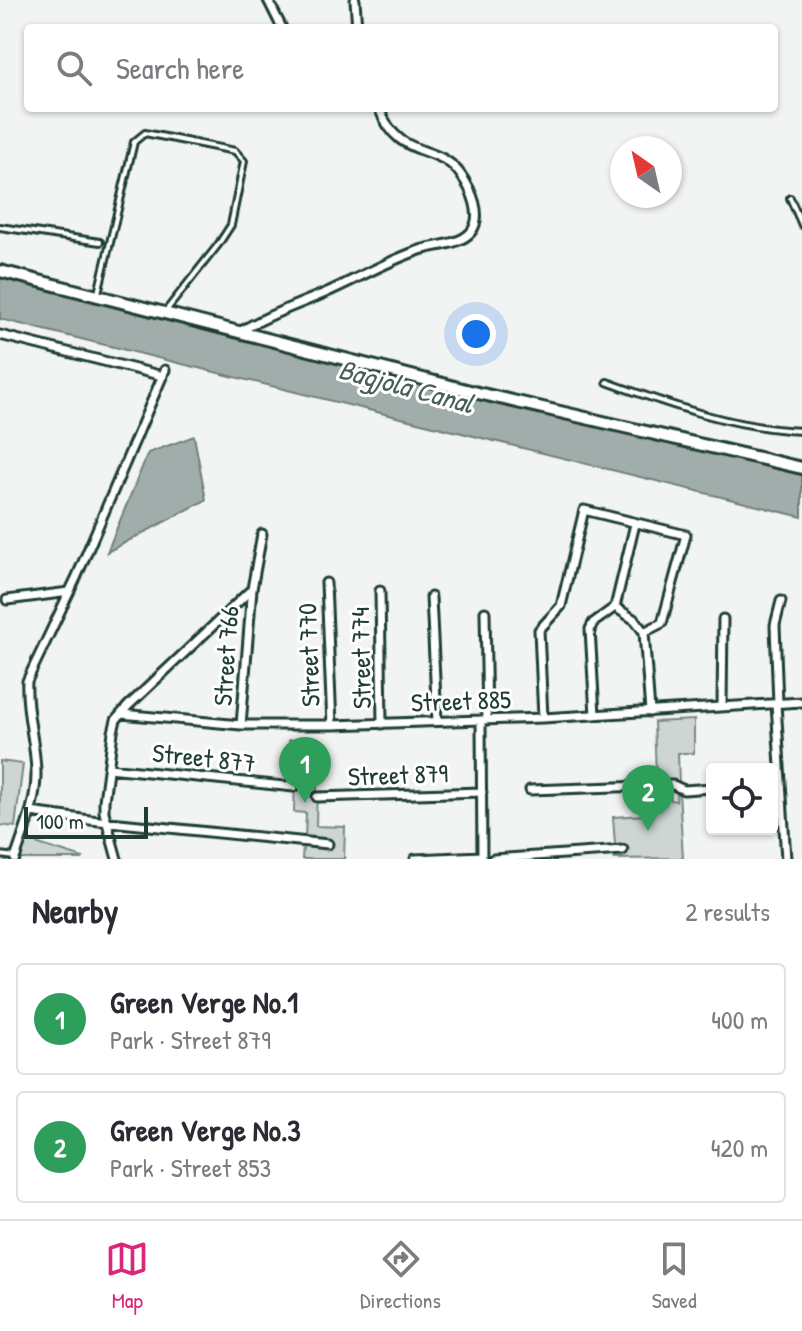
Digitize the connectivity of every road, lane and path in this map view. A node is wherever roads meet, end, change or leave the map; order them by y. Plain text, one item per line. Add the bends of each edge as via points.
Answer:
1 (268, 0) edge
2 (355, 0) edge
3 (280, 24) edge
4 (357, 24) edge
5 (381, 112) edge
6 (790, 198) dead end
7 (802, 225) edge
8 (0, 227) edge
9 (100, 242) dead end
10 (0, 271) edge
11 (98, 295) junction
12 (165, 312) junction
13 (241, 331) junction
14 (0, 335) edge
15 (607, 382) dead end
16 (802, 431) edge
17 (802, 468) edge
18 (635, 524) junction
19 (262, 534) dead end
20 (326, 583) dead end
21 (252, 589) junction
22 (380, 591) dead end
23 (69, 592) junction
24 (431, 597) dead end
25 (7, 600) dead end
26 (781, 601) dead end
27 (615, 607) junction
28 (485, 612) dead end
29 (723, 619) dead end
30 (644, 632) junction
31 (802, 702) edge
32 (777, 704) junction
33 (722, 707) junction
34 (650, 712) junction
35 (121, 714) junction
36 (595, 715) junction
37 (543, 718) junction
38 (484, 720) junction
39 (437, 721) junction
40 (382, 724) junction
41 (241, 725) junction
42 (332, 725) junction
43 (776, 763) edge
44 (109, 768) junction
45 (294, 787) dead end
46 (706, 788) edge
47 (530, 790) dead end
48 (482, 792) junction
49 (317, 797) dead end
50 (778, 800) edge
51 (30, 812) junction
52 (108, 821) junction
53 (328, 844) dead end
54 (623, 850) dead end
55 (0, 855) edge
56 (482, 857) edge
57 (15, 858) edge
58 (117, 859) edge
59 (415, 859) edge
60 (493, 859) edge
61 (786, 859) edge

1 - 3 street
2 - 4 street
5 - 13 street via 405,145 458,171 476,208 472,230 281,309
6 - 7 lane
8 - 9 lane
10 - 11 street
11 - 12 street
11 - 12 lane via 138,136 145,133 235,151 244,161 231,225
12 - 13 street
13 - 17 street via 478,393
14 - 23 street via 164,373
15 - 16 lane via 685,411
18 - 27 street
18 - 30 street via 686,535 662,623
18 - 37 street via 584,510 561,606 539,630
19 - 21 street, Street 766
20 - 42 street, Street 770
21 - 35 street
21 - 41 street, Street 766
22 - 40 street, Street 774
23 - 25 street
23 - 51 street via 27,681 36,773
24 - 39 street
26 - 32 street via 775,625
27 - 30 street
27 - 36 street via 593,623 590,636
28 - 38 street
29 - 33 street
30 - 34 street
31 - 32 street, Street 885
32 - 33 street, Street 885
32 - 43 street
33 - 34 street, Street 885
34 - 36 street, Street 885
35 - 41 street, Street 885
35 - 44 street
36 - 37 street, Street 885
37 - 38 street, Street 885
38 - 39 street, Street 885
38 - 48 street
39 - 40 street, Street 885
40 - 42 street, Street 885
41 - 42 street, Street 885
44 - 45 street, Street 877
44 - 52 street via 104,812
46 - 47 street
48 - 49 street, Street 879
48 - 56 street
50 - 61 street
51 - 52 street
51 - 57 street
52 - 53 street
52 - 58 street
54 - 60 street
55 - 57 lane
56 - 59 street

